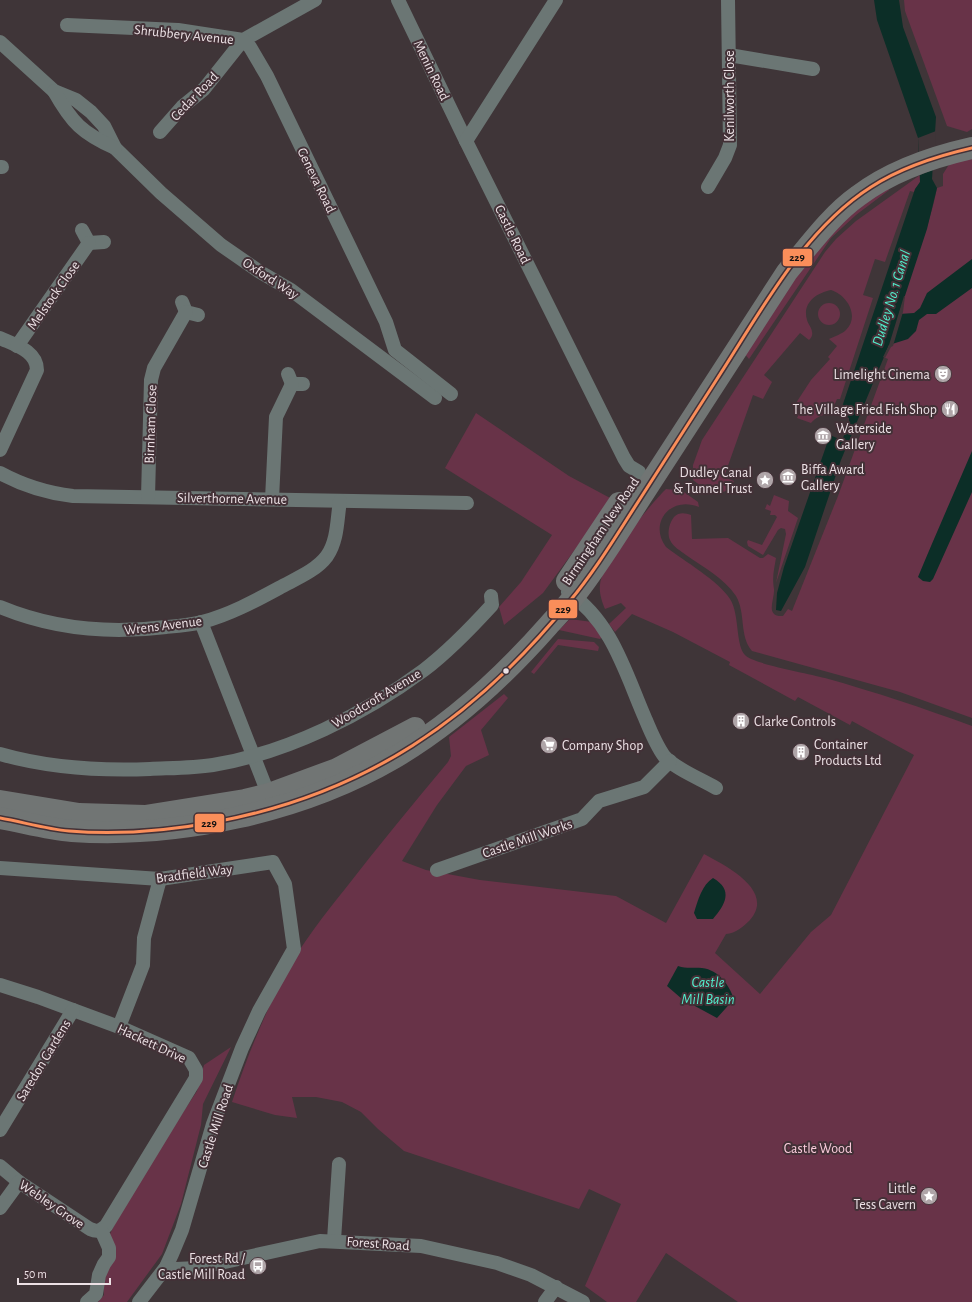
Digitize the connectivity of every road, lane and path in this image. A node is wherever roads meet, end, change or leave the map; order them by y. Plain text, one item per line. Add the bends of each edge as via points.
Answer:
1 (315, 0) edge
2 (398, 0) edge
3 (556, 0) edge
4 (728, 0) edge
5 (67, 25) dead end
6 (243, 40) junction
7 (0, 42) edge
8 (729, 55) junction
9 (813, 69) dead end
10 (54, 91) junction
11 (160, 132) dead end
12 (972, 134) edge
13 (466, 141) junction
14 (115, 148) junction
15 (945, 148) junction
16 (972, 148) edge
17 (919, 157) junction
18 (708, 187) dead end
19 (82, 230) dead end
20 (104, 242) dead end
21 (90, 243) junction
22 (189, 310) dead end
23 (0, 338) edge
24 (17, 346) junction
25 (294, 381) dead end
26 (451, 394) dead end
27 (435, 398) dead end
28 (0, 450) edge
29 (639, 472) junction
30 (0, 473) edge
31 (148, 497) junction
32 (272, 499) junction
33 (340, 501) junction
34 (467, 503) dead end
35 (568, 592) junction
36 (492, 596) dead end
37 (0, 607) edge
38 (201, 622) junction
39 (0, 754) edge
40 (253, 756) junction
41 (670, 761) junction
42 (716, 788) dead end
43 (0, 801) edge
44 (271, 801) junction
45 (0, 818) edge
46 (0, 868) edge
47 (438, 870) dead end
48 (160, 880) junction
49 (294, 949) joint
50 (0, 986) edge
51 (73, 1010) junction
52 (119, 1027) junction
53 (0, 1130) edge
54 (339, 1164) dead end
55 (0, 1166) edge
56 (20, 1182) junction
57 (0, 1208) edge
58 (103, 1228) junction
59 (334, 1240) junction
60 (166, 1266) junction
61 (556, 1287) junction
62 (87, 1302) edge
63 (139, 1302) edge
64 (545, 1302) edge
65 (583, 1302) edge

1 - 6 street, Shrubbery Avenue
2 - 13 street, Menin Road
3 - 13 street
4 - 8 street, Kenilworth Close
5 - 6 street, Shrubbery Avenue via 178,30
6 - 11 street, Cedar Road via 204,89 182,107
6 - 26 street, Geneva Road via 250,47 266,76 386,322 395,350
7 - 10 street, Oxford Way
8 - 9 street
8 - 18 street, Kenilworth Close via 730,145 726,158
10 - 14 street, Oxford Way via 66,113 78,126
10 - 14 street, Oxford Way via 76,100 91,112 104,126
12 - 15 highway, Birmingham New Road
13 - 29 street, Castle Road via 628,466
14 - 27 street, Oxford Way via 161,193 221,245 291,290
15 - 16 highway, Birmingham New Road
15 - 17 highway, Birmingham New Road
17 - 29 highway, Birmingham New Road via 890,162 859,180 829,203 803,230 779,258
17 - 35 highway, Birmingham New Road via 856,197 787,272 609,546
19 - 21 street
20 - 21 street
21 - 24 street, Melstock Close
22 - 31 street, Birnham Close via 154,368 151,380
23 - 24 street
24 - 28 street via 34,356 38,370
25 - 32 street via 276,417
29 - 35 highway, Birmingham New Road
30 - 31 street, Silverthorne Avenue via 54,494
31 - 32 street, Silverthorne Avenue
32 - 33 street, Silverthorne Avenue
33 - 34 street, Silverthorne Avenue
33 - 38 street, Wrens Avenue via 334,541 327,556 317,567 250,604
35 - 41 street via 609,634 657,743
35 - 44 highway, Birmingham New Road via 431,718 390,743
36 - 40 street, Woodcroft Avenue via 492,605 464,636 396,690 310,736
37 - 38 street, Wrens Avenue via 46,622 96,630 136,631
38 - 40 street
39 - 40 street, Woodcroft Avenue via 65,767 120,770 213,765
40 - 44 street
41 - 42 street
41 - 47 street, Castle Mill Works via 644,787 600,801 582,819
43 - 44 highway, Birmingham New Road via 79,814 145,816 245,800
44 - 45 highway, Birmingham New Road via 237,819 144,831 70,831
46 - 48 street, Bradfield Way
48 - 49 street, Bradfield Way via 273,862 285,884
48 - 52 street via 144,938 143,965
49 - 60 street, Castle Mill Road via 258,1011 242,1048 213,1124 182,1230
50 - 51 street, Hackett Drive
51 - 52 street, Hackett Drive
51 - 53 street, Saredon Gardens
52 - 58 street, Hackett Drive via 189,1058 196,1070 196,1078
54 - 59 street
55 - 56 street, Webley Grove
56 - 57 street
56 - 58 street, Webley Grove via 90,1229 96,1232
58 - 62 street via 110,1248 109,1257 99,1275 96,1294
59 - 60 street, Forest Road via 197,1268 176,1269
59 - 61 street, Forest Road via 428,1248 497,1263
60 - 63 street, Castle Mill Road
61 - 64 street
61 - 65 street, Forest Road

